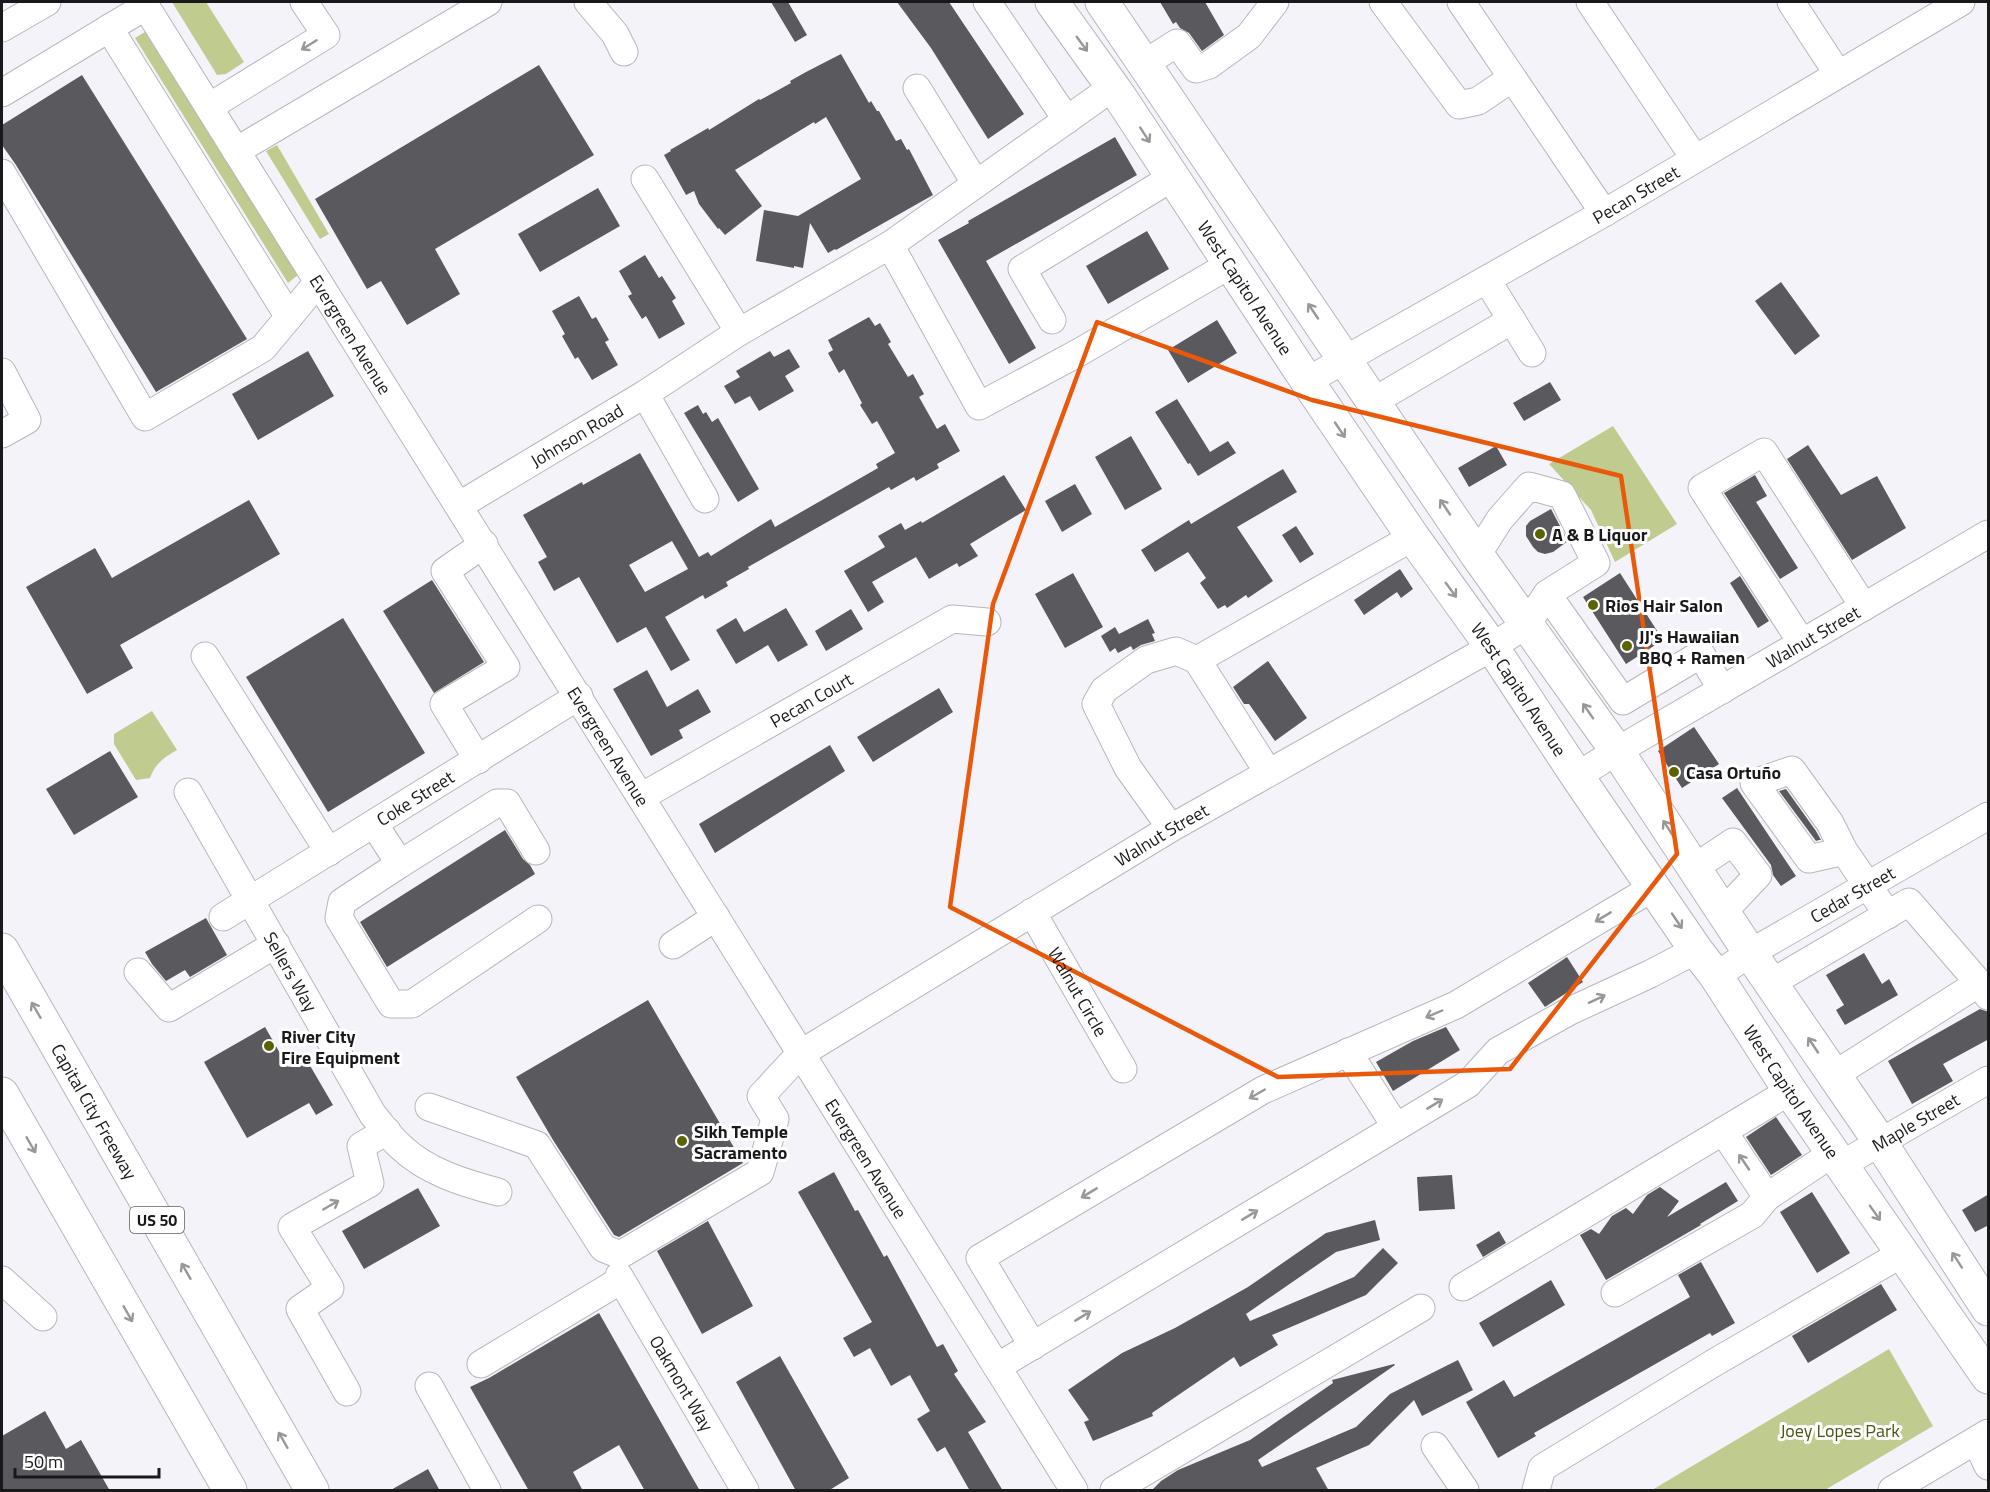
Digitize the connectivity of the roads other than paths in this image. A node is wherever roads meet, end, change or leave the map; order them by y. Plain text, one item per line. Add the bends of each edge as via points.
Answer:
1 (47, 2) edge
2 (304, 2) edge
3 (488, 2) edge
4 (588, 2) edge
5 (987, 2) edge
6 (1052, 2) edge
7 (1061, 2) edge
8 (1275, 2) edge
9 (1383, 2) edge
10 (1461, 2) edge
11 (1590, 2) edge
12 (1791, 2) edge
13 (1961, 2) edge
14 (145, 4) edge
15 (1108, 4) edge
16 (2, 28) edge
17 (109, 28) junction
18 (624, 52) dead end
19 (1144, 64) junction
20 (1838, 74) junction
21 (1512, 78) junction
22 (1113, 87) junction
23 (917, 88) dead end
24 (2, 93) edge
25 (209, 107) junction
26 (1067, 120) junction
27 (236, 151) junction
28 (1695, 159) junction
29 (2, 173) edge
30 (1173, 177) junction
31 (645, 179) dead end
32 (976, 184) junction
33 (1239, 203) junction
34 (1604, 213) junction
35 (890, 245) junction
36 (1231, 264) junction
37 (1487, 280) junction
38 (318, 282) junction
39 (289, 317) junction
40 (1052, 320) dead end
41 (1512, 320) junction
42 (740, 332) junction
43 (1532, 353) dead end
44 (1346, 359) junction
45 (2, 372) edge
46 (1307, 381) junction
47 (645, 394) junction
48 (1374, 401) junction
49 (2, 434) edge
50 (705, 499) dead end
51 (459, 505) junction
52 (1989, 534) edge
53 (1413, 537) junction
54 (484, 544) junction
55 (1478, 555) junction
56 (1547, 594) junction
57 (1864, 607) junction
58 (987, 622) dead end
59 (1527, 624) junction
60 (1802, 643) junction
61 (1492, 648) junction
62 (205, 656) dead end
63 (1197, 660) junction
64 (1722, 690) junction
65 (579, 696) junction
66 (1617, 751) junction
67 (478, 760) junction
68 (1268, 772) junction
69 (1577, 776) junction
70 (188, 792) dead end
71 (641, 797) junction
72 (1989, 816) edge
73 (374, 824) junction
74 (1171, 828) junction
75 (536, 850) dead end
76 (1844, 851) dead end
77 (329, 852) junction
78 (400, 864) junction
79 (1694, 868) junction
80 (1868, 885) junction
81 (1654, 887) junction
82 (251, 901) junction
83 (1032, 912) junction
84 (1723, 912) junction
85 (1888, 915) junction
86 (716, 917) junction
87 (223, 918) dead end
88 (538, 919) dead end
89 (276, 944) junction
90 (673, 945) dead end
91 (2, 950) edge
92 (1696, 950) junction
93 (1750, 953) junction
94 (138, 972) dead end
95 (1716, 976) junction
96 (1771, 983) junction
97 (1984, 990) edge
98 (1348, 1052) junction
99 (800, 1054) junction
100 (1124, 1069) dead end
101 (1834, 1075) junction
102 (1989, 1080) edge
103 (1790, 1091) junction
104 (2, 1094) edge
105 (429, 1107) dead end
106 (1396, 1127) junction
107 (387, 1131) junction
108 (1723, 1131) junction
109 (1880, 1142) junction
110 (1837, 1159) junction
111 (498, 1192) dead end
112 (1767, 1197) junction
113 (1903, 1253) junction
114 (980, 1258) junction
115 (2, 1280) edge
116 (942, 1280) junction
117 (1463, 1287) dead end
118 (1615, 1293) dead end
119 (1420, 1308) dead end
120 (1989, 1309) edge
121 (43, 1317) dead end
122 (1033, 1346) junction
123 (481, 1364) dead end
124 (997, 1367) junction
125 (1989, 1377) edge
126 (429, 1386) dead end
127 (347, 1392) dead end
128 (1982, 1437) edge
129 (1435, 1446) dead end
130 (1989, 1466) edge
131 (230, 1491) edge
132 (312, 1491) edge
133 (487, 1491) edge
134 (745, 1491) edge
135 (1074, 1491) edge
136 (1114, 1491) edge
137 (1465, 1491) edge
138 (1536, 1491) edge
139 (1892, 1491) edge

1 - 16 street
2 -> 25 street via 326,35
3 - 27 street
4 - 18 street via 615,34
5 - 26 street
6 -> 22 main road, West Capitol Avenue
7 - 19 main road via 1089,17 1122,59
8 - 19 street via 1249,36 1209,65 1196,69 1177,43
9 - 21 street via 1459,105 1478,101
10 - 21 street
11 - 28 street
12 - 20 street
13 - 20 street, Pecan Street
14 - 17 street
14 - 25 street, Evergreen Avenue
15 - 19 main road
17 - 24 street
17 - 39 street
19 - 33 main road
20 - 28 street, Pecan Street
21 - 34 street
22 - 26 street, Johnson Road
22 -> 30 main road, West Capitol Avenue
22 - 33 main road via 1134,94 1158,112 1220,200
23 - 32 street
25 - 27 street, Evergreen Avenue
26 - 32 street, Johnson Road
27 - 38 street, Evergreen Avenue
28 - 34 street, Pecan Street
29 - 39 street via 145,417 263,348
30 - 36 main road, West Capitol Avenue
30 - 40 street via 1022,269
31 - 42 street
32 - 35 street, Johnson Road
44 -> 33 main road
34 - 37 street, Pecan Street
35 - 36 street via 979,406
35 - 42 street, Johnson Road
36 - 46 main road, West Capitol Avenue
37 - 41 street
37 - 44 street, Pecan Street
38 - 39 street
38 - 51 street, Evergreen Avenue
41 - 43 street
41 - 48 street
42 - 47 street, Johnson Road
44 - 46 street, Pecan Street
44 - 48 main road
45 - 49 street via 27,420
46 -> 53 main road, West Capitol Avenue
47 - 50 street
47 - 51 street, Johnson Road
55 -> 48 main road
51 - 54 street, Evergreen Avenue
52 - 57 street, Walnut Street
53 -> 61 main road, West Capitol Avenue
53 - 63 street
54 - 65 street, Evergreen Avenue
54 - 67 street via 445,571 506,667 444,704
55 - 56 street via 1500,519 1529,486 1562,495 1596,563
55 - 59 main road
56 - 59 street
56 - 64 street via 1623,701 1701,654
57 - 60 street, Walnut Street
57 - 60 street via 1764,452 1702,489
58 - 71 street, Pecan Court via 952,619
59 - 61 street, Walnut Street
66 -> 59 main road
60 - 64 street, Walnut Street
61 - 68 street, Walnut Street
61 - 69 main road, West Capitol Avenue
62 - 77 street
63 - 68 street
63 - 74 street via 1176,651 1146,660 1104,690 1096,704 1128,768
64 - 66 street, Walnut Street
65 - 67 street, Coke Street
65 - 71 street, Evergreen Avenue
66 - 69 street, Walnut Street
79 -> 66 main road
67 - 73 street, Coke Street
68 - 74 street, Walnut Street
69 - 81 main road, West Capitol Avenue
70 - 82 street, Sellers Way
71 - 86 street, Evergreen Avenue
72 - 80 street, Cedar Street
73 - 77 street, Coke Street
73 - 78 street
74 - 83 street, Walnut Street
75 - 78 street via 507,803 497,803
76 - 80 street
77 - 82 street, Coke Street
78 - 88 street via 342,902 339,918 391,1004 412,1004
79 - 84 main road
79 - 84 street via 1733,842 1758,875
80 - 85 street
80 - 93 street, Cedar Street
81 -> 92 main road, West Capitol Avenue
81 -> 98 street via 1456,1005
82 - 87 street, Coke Street
82 - 89 street, Sellers Way
83 - 99 street, Walnut Street
83 - 100 street, Walnut Circle
84 - 93 main road
85 - 96 street
85 - 97 street via 1909,902
86 - 90 street
86 - 99 street, Evergreen Avenue
89 - 94 street via 169,1008
89 - 107 street, Sellers Way via 373,1115
132 -> 91 main road, Capital City Freeway / US 50
92 - 95 main road, West Capitol Avenue
106 -> 92 street via 1468,1084 1498,1051
93 - 95 street, Cedar Street
93 - 96 main road
95 - 103 main road, West Capitol Avenue
101 -> 96 main road
97 - 101 street
98 - 106 street
98 -> 114 street via 1263,1090
99 - 105 street, Walnut Street via 761,1096 775,1119 760,1172 620,1255 603,1248 537,1145
99 - 116 street, Evergreen Avenue
101 - 109 main road
102 - 109 street, Maple Street
103 - 108 street
103 - 110 main road, West Capitol Avenue
104 -> 131 main road
122 -> 106 street
107 - 111 street, Sellers Way via 401,1148 434,1170
127 -> 107 street via 300,1309 330,1288 292,1227 370,1183 361,1146
112 -> 108 street
108 - 117 street
109 - 110 street, Maple Street
120 -> 109 main road
110 - 112 street, Maple Street
110 -> 113 main road, West Capitol Avenue
112 - 118 street, Maple Street via 1752,1215
113 - 125 main road, West Capitol Avenue
113 - 138 street via 1542,1468
114 - 116 street
114 - 122 street
115 - 121 street
116 - 124 street, Evergreen Avenue
119 - 136 street
122 - 124 street
123 - 134 street, Oakmont Way via 620,1278
124 - 135 street, Evergreen Avenue
126 - 133 street
128 - 130 street
128 - 139 street
129 - 137 street

